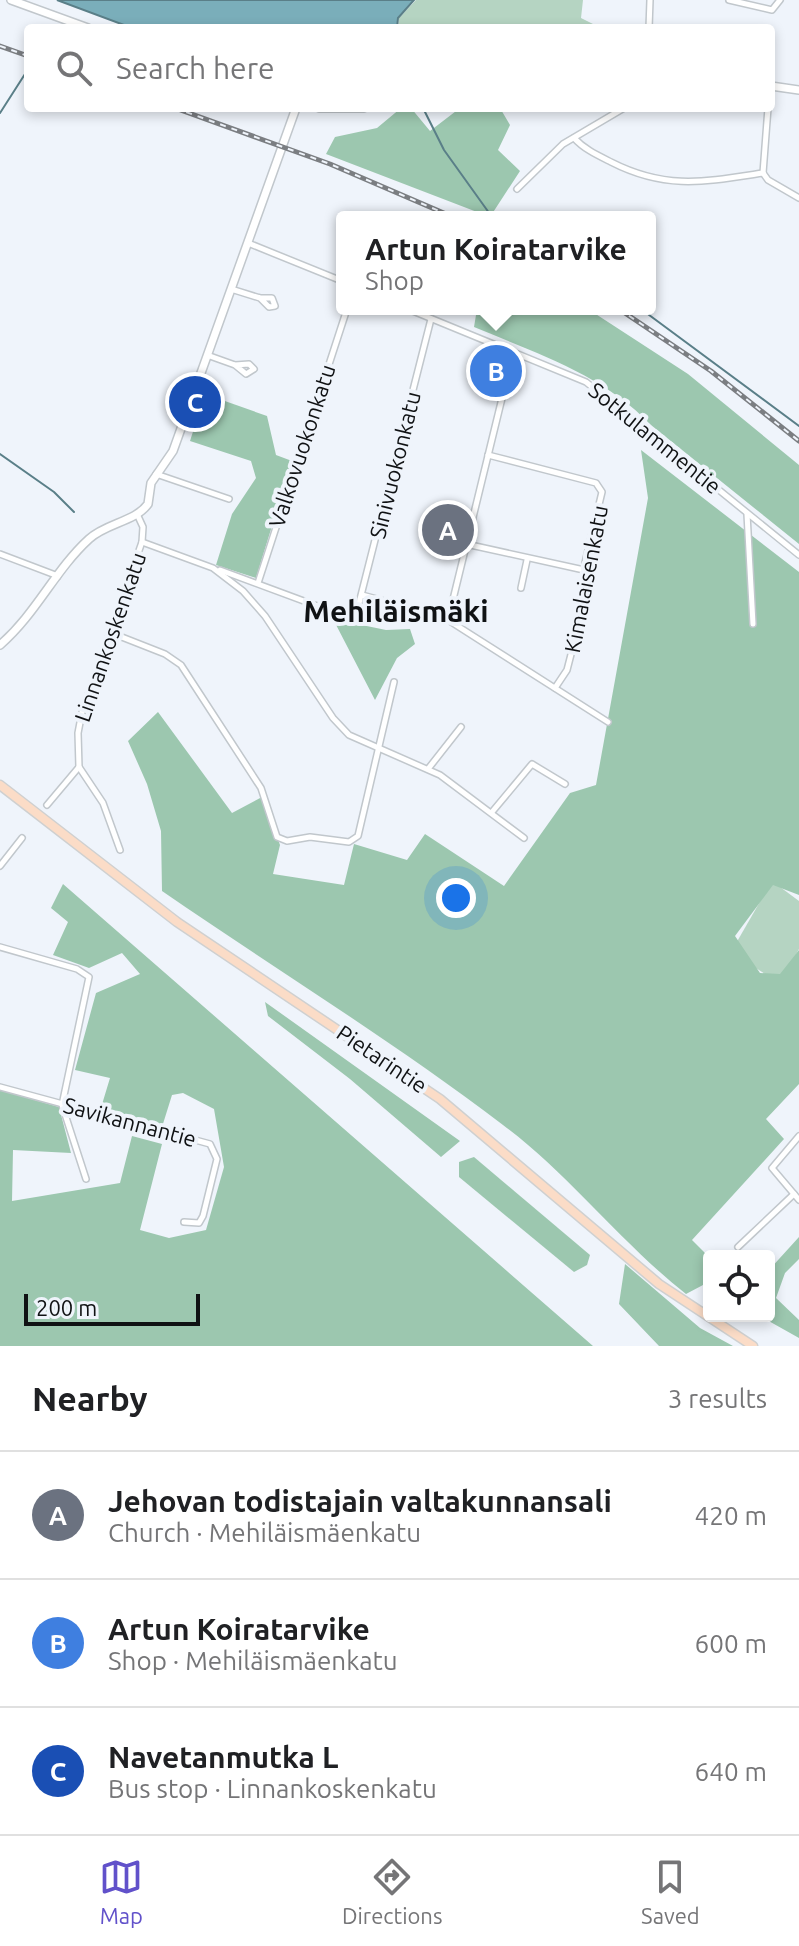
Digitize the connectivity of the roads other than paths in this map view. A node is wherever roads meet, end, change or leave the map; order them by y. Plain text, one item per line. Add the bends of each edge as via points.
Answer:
1 (11, 0) edge
2 (650, 0) edge
3 (729, 0) edge
4 (780, 0) edge
5 (77, 24) edge
6 (649, 24) edge
7 (775, 87) edge
8 (799, 90) edge
9 (295, 112) edge
10 (617, 112) edge
11 (768, 112) edge
12 (574, 138) junction
13 (763, 173) junction
14 (517, 189) dead end
15 (799, 198) edge
16 (248, 243) junction
17 (336, 279) edge
18 (231, 289) junction
19 (260, 298) dead end
20 (345, 315) edge
21 (422, 315) edge
22 (431, 319) junction
23 (513, 353) junction
24 (207, 355) junction
25 (235, 365) dead end
26 (488, 455) junction
27 (155, 474) junction
28 (229, 499) dead end
29 (748, 513) junction
30 (137, 514) junction
31 (142, 542) junction
32 (466, 544) junction
33 (0, 554) edge
34 (799, 555) edge
35 (527, 560) junction
36 (213, 568) junction
37 (584, 570) junction
38 (59, 576) junction
39 (258, 583) junction
40 (521, 588) dead end
41 (362, 595) junction
42 (388, 602) dead end
43 (753, 624) dead end
44 (109, 632) junction
45 (0, 645) edge
46 (394, 682) dead end
47 (555, 688) junction
48 (608, 722) dead end
49 (461, 727) dead end
50 (376, 748) junction
51 (79, 767) junction
52 (428, 769) junction
53 (565, 784) dead end
54 (0, 785) edge
55 (47, 805) dead end
56 (492, 812) junction
57 (22, 838) dead end
58 (524, 838) dead end
59 (120, 850) dead end
60 (0, 866) edge
61 (0, 947) edge
62 (0, 1087) edge
63 (62, 1105) junction
64 (799, 1136) edge
65 (86, 1179) dead end
66 (796, 1197) edge
67 (184, 1222) dead end
68 (738, 1247) dead end
69 (753, 1346) edge

1 - 5 street
2 - 6 street
3 - 4 street via 772,10
7 - 8 street
9 - 16 street
10 - 12 street
11 - 13 street
12 - 13 street via 591,152 653,180
12 - 14 street
13 - 15 street
16 - 17 street
16 - 18 street
18 - 19 street
18 - 24 street
20 - 39 street, Valkovuokonkatu
21 - 22 street, Sotkulammentie
22 - 23 street, Sotkulammentie
22 - 41 street, Sinivuokonkatu
23 - 26 street
23 - 29 street, Sotkulammentie via 586,382
24 - 25 street
24 - 27 street via 173,451
26 - 32 street
26 - 37 street, Kimalaisenkatu via 601,487
27 - 28 street
27 - 30 street via 148,504
29 - 34 street, Sotkulammentie
29 - 43 street
30 - 31 street, Linnankoskenkatu
30 - 38 street via 90,538
31 - 36 street
31 - 44 street, Linnankoskenkatu
32 - 35 street
32 - 47 street via 448,620
33 - 38 street
35 - 37 street
35 - 40 street
36 - 39 street
36 - 50 street via 255,602 341,727
37 - 47 street, Kimalaisenkatu via 587,592 571,657
38 - 45 street
39 - 41 street, Sinivuokonkatu via 347,617 358,611
41 - 42 street
44 - 50 street via 181,665 261,788 281,840 354,840
44 - 51 street, Linnankoskenkatu via 79,722
46 - 50 street
47 - 48 street
49 - 52 street
50 - 52 street
51 - 55 street
51 - 59 street via 103,803
52 - 56 street
53 - 56 street via 532,764
54 - 69 main road, Pietarintie via 177,922 440,1099 659,1284
56 - 58 street
57 - 60 street
61 - 63 street via 89,977
62 - 63 street, Savikannantie
63 - 65 street
63 - 67 street, Savikannantie via 210,1144 217,1159 203,1216 199,1223
64 - 66 street via 772,1163 773,1173
66 - 68 street

